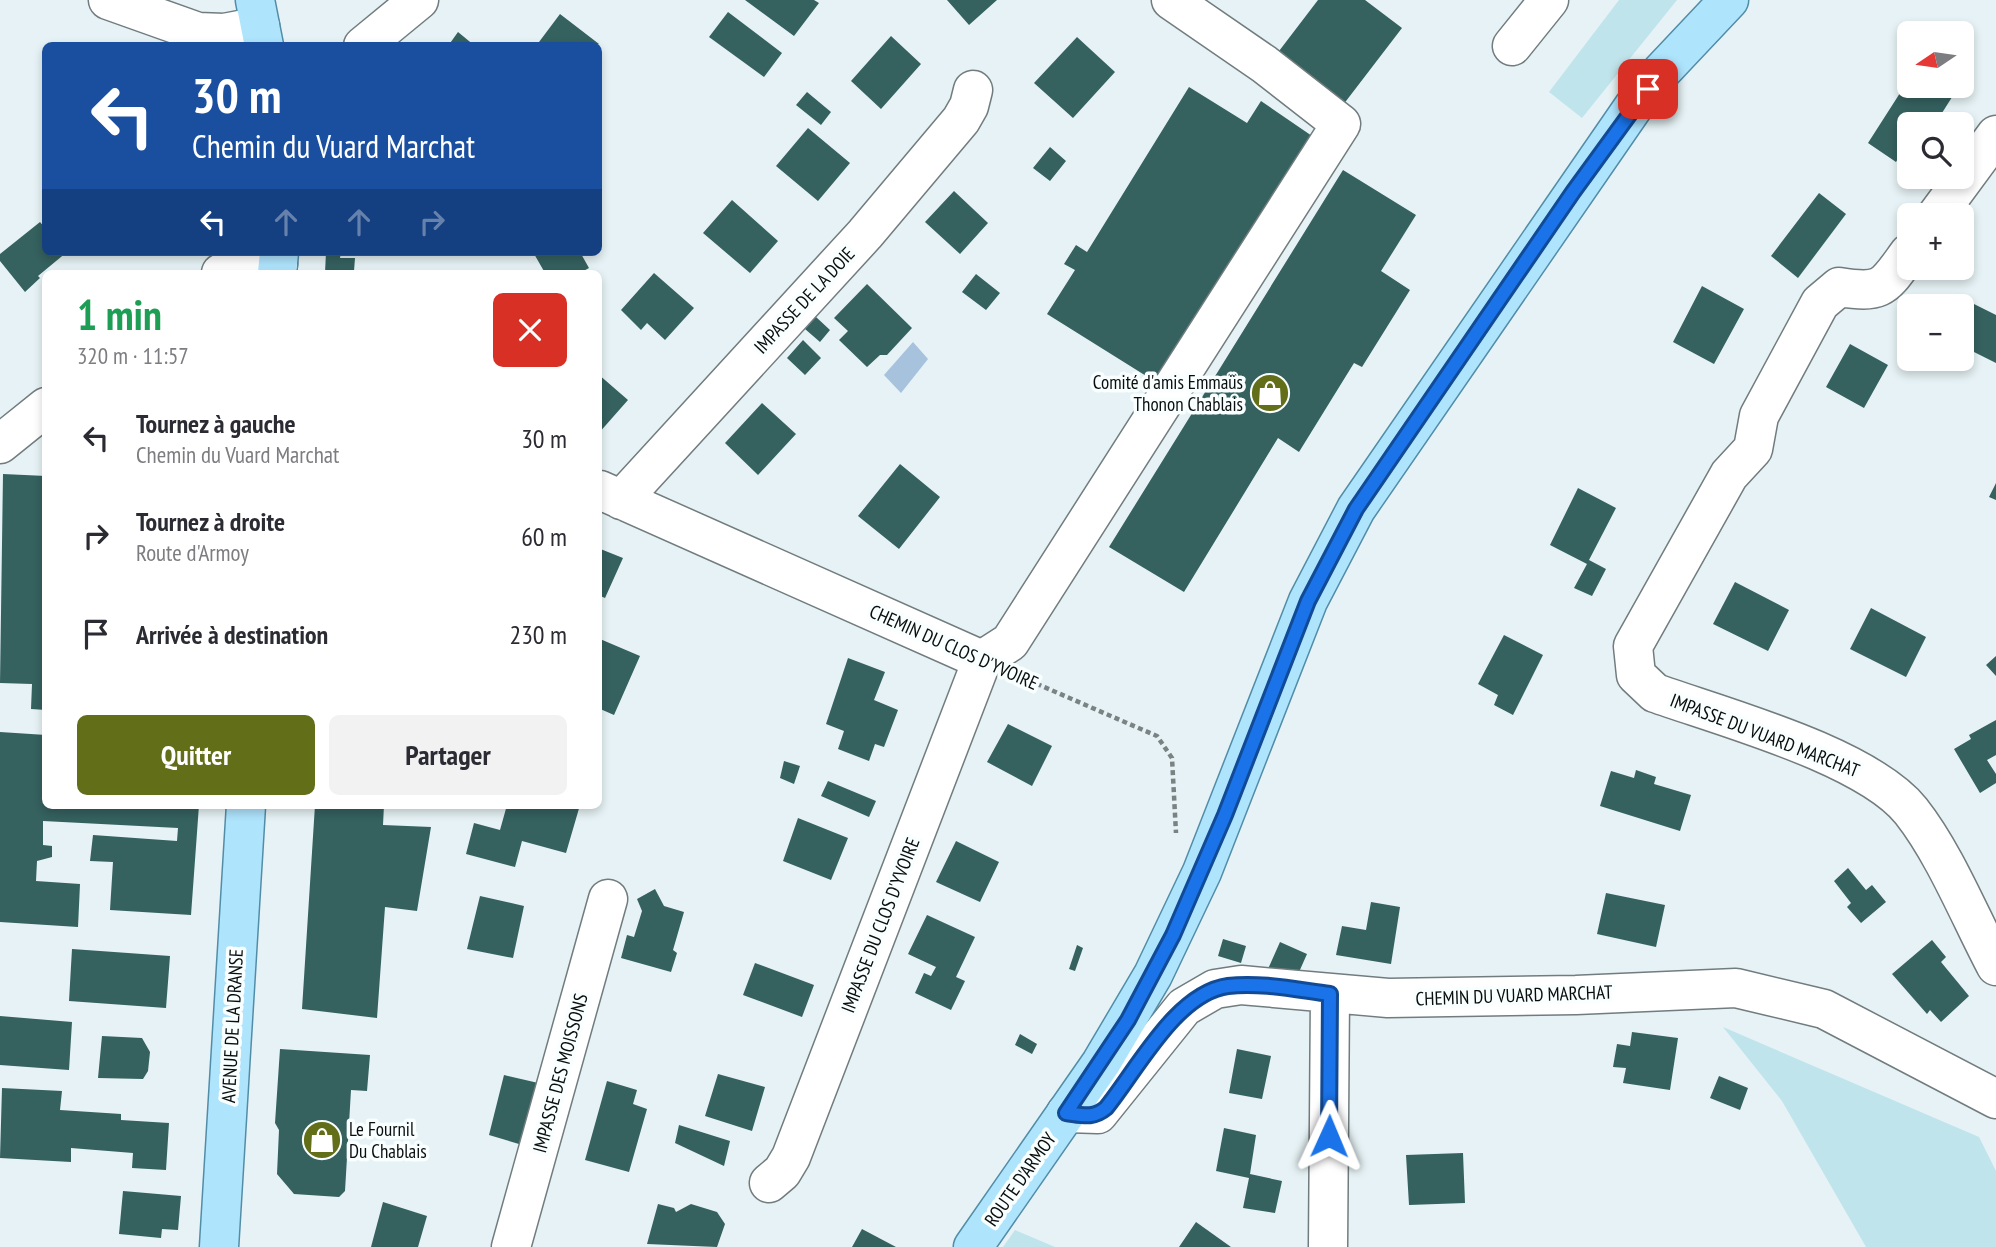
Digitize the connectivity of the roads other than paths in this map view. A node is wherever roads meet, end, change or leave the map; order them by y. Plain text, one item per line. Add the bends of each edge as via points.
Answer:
1 (108, 0) edge
2 (419, 0) edge
3 (1171, 0) edge
4 (1549, 0) edge
5 (1729, 0) edge
6 (260, 24) edge
7 (368, 42) edge
8 (1512, 46) dead end
9 (973, 90) dead end
10 (1996, 135) edge
11 (1946, 203) edge
12 (278, 263) edge
13 (1897, 269) edge
14 (227, 270) edge
15 (42, 410) edge
16 (0, 444) edge
17 (610, 495) edge
18 (982, 660) junction
19 (246, 809) edge
20 (608, 899) dead end
21 (1996, 966) edge
22 (1330, 994) junction
23 (1996, 1099) edge
24 (1066, 1113) junction
25 (769, 1183) dead end
26 (219, 1247) edge
27 (512, 1247) edge
28 (972, 1247) edge
29 (1328, 1247) edge

1 - 6 street via 198,32 224,33
2 - 7 street
3 - 18 street via 1341,124 1010,642
4 - 8 street
5 - 24 main road, ROUTE D'ARMOY via 1634,106 1356,509 1308,601 1173,935 1128,1020
9 - 17 street, IMPASSE DE LA DOIE via 961,120 865,234
10 - 11 street
12 - 14 street via 242,262
13 - 21 street, IMPASSE DU VUARD MARCHAT via 1886,284 1869,292 1839,287 1820,303 1759,416 1753,449 1729,475 1633,646 1636,675 1655,693 1837,759 1880,781 1910,810 1935,849
15 - 16 street
17 - 18 street, CHEMIN DU CLOS D'YVOIRE
18 - 25 street, IMPASSE DU CLOS D'YVOIRE via 791,1157
19 - 26 main road, AVENUE DE LA DRANSE
20 - 27 street, IMPASSE DES MOISSONS
22 - 23 street, CHEMIN DU VUARD MARCHAT via 1388,998 1736,988 1824,1009
22 - 24 street, CHEMIN DU VUARD MARCHAT via 1241,985 1206,993 1180,1012 1106,1108 1088,1116
22 - 29 street
24 - 28 main road, ROUTE D'ARMOY

